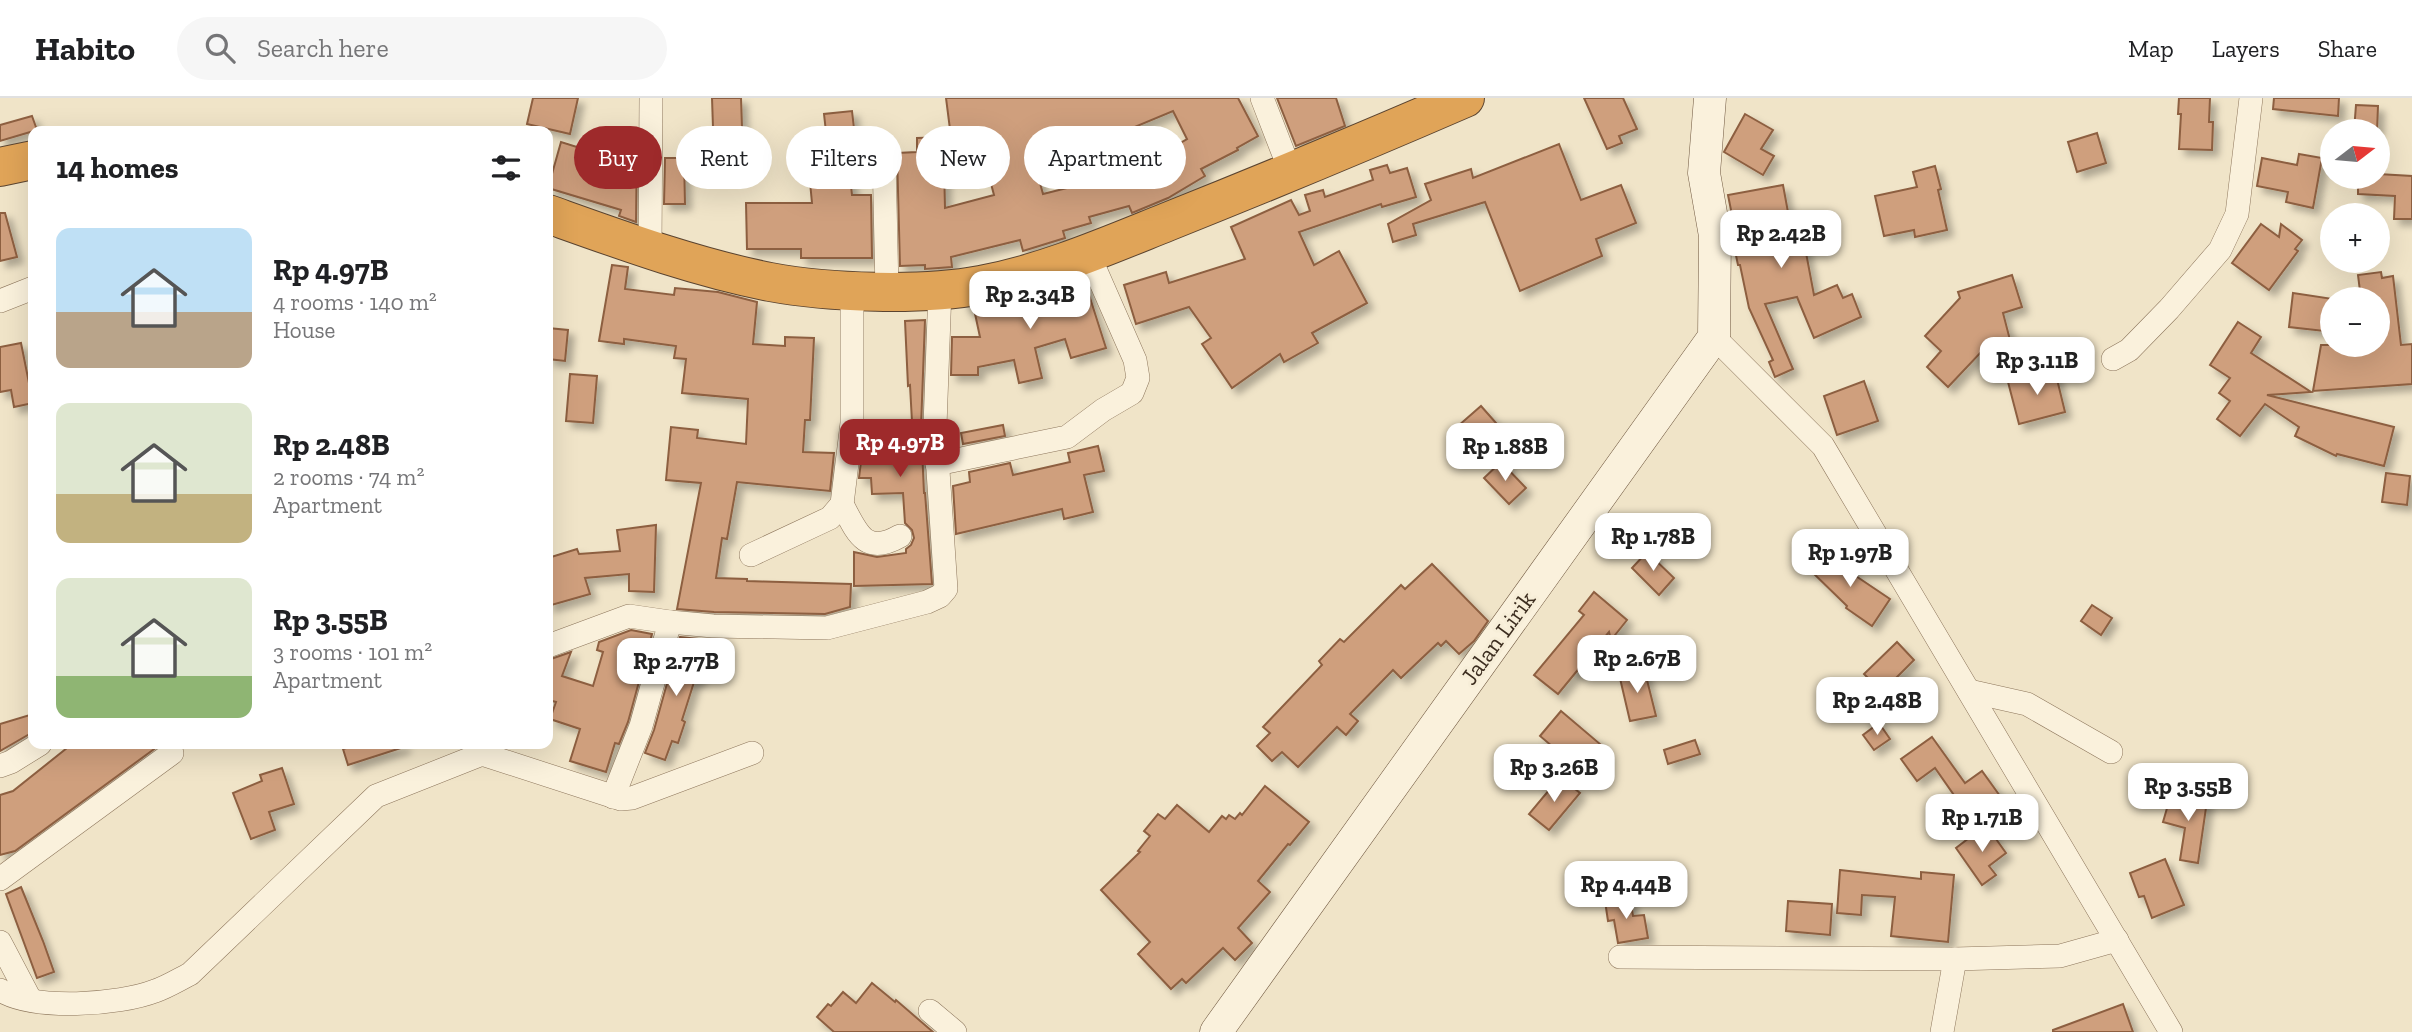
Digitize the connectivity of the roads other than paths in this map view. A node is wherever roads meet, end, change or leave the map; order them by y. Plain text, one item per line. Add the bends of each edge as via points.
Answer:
1 (651, 98) edge
2 (1262, 98) edge
3 (1465, 98) edge
4 (1710, 98) edge
5 (2251, 98) edge
6 (28, 161) edge
7 (0, 167) edge
8 (1291, 173) junction
9 (881, 189) edge
10 (553, 216) edge
11 (650, 250) junction
12 (1088, 253) junction
13 (940, 289) junction
14 (28, 290) edge
15 (870, 290) junction
16 (0, 301) edge
17 (1714, 337) junction
18 (2113, 359) dead end
19 (937, 464) junction
20 (842, 505) junction
21 (900, 536) dead end
22 (751, 555) dead end
23 (670, 622) junction
24 (553, 644) edge
25 (1969, 691) junction
26 (32, 749) edge
27 (481, 749) edge
28 (2110, 752) dead end
29 (172, 753) dead end
30 (752, 754) dead end
31 (0, 766) edge
32 (613, 797) junction
33 (0, 879) edge
34 (2117, 940) junction
35 (0, 942) edge
36 (1620, 957) dead end
37 (1955, 959) junction
38 (0, 990) edge
39 (30, 999) junction
40 (930, 1011) dead end
41 (955, 1032) edge
42 (1216, 1032) edge
43 (1942, 1032) edge
44 (2171, 1032) edge

1 - 11 street
2 - 8 street
3 - 8 highway
4 - 17 main road via 1704,173 1716,236
5 - 18 street via 2237,214 2220,250 2129,350
6 - 7 highway
8 - 12 highway
9 - 15 street
10 - 11 highway
11 - 15 highway via 771,282
12 - 13 highway via 980,285
12 - 19 street via 1135,360 1138,378 1132,393 1067,438
13 - 15 highway
13 - 19 street
14 - 16 street
15 - 20 street
17 - 25 street via 1823,446
17 - 42 main road, Jalan Lirik
19 - 23 street via 946,589 940,596 827,628
20 - 21 street via 859,536 872,544 887,544
20 - 22 street via 830,518
23 - 24 street via 629,616
23 - 32 street via 641,726
25 - 28 street via 2026,704
25 - 34 street
26 - 31 street
27 - 32 street
27 - 39 street via 376,796 190,974 154,992 105,1003
29 - 33 street
30 - 32 street via 632,798
34 - 37 street via 2060,956
34 - 44 street
35 - 39 street
36 - 37 street
37 - 43 street
38 - 39 street
40 - 41 street

